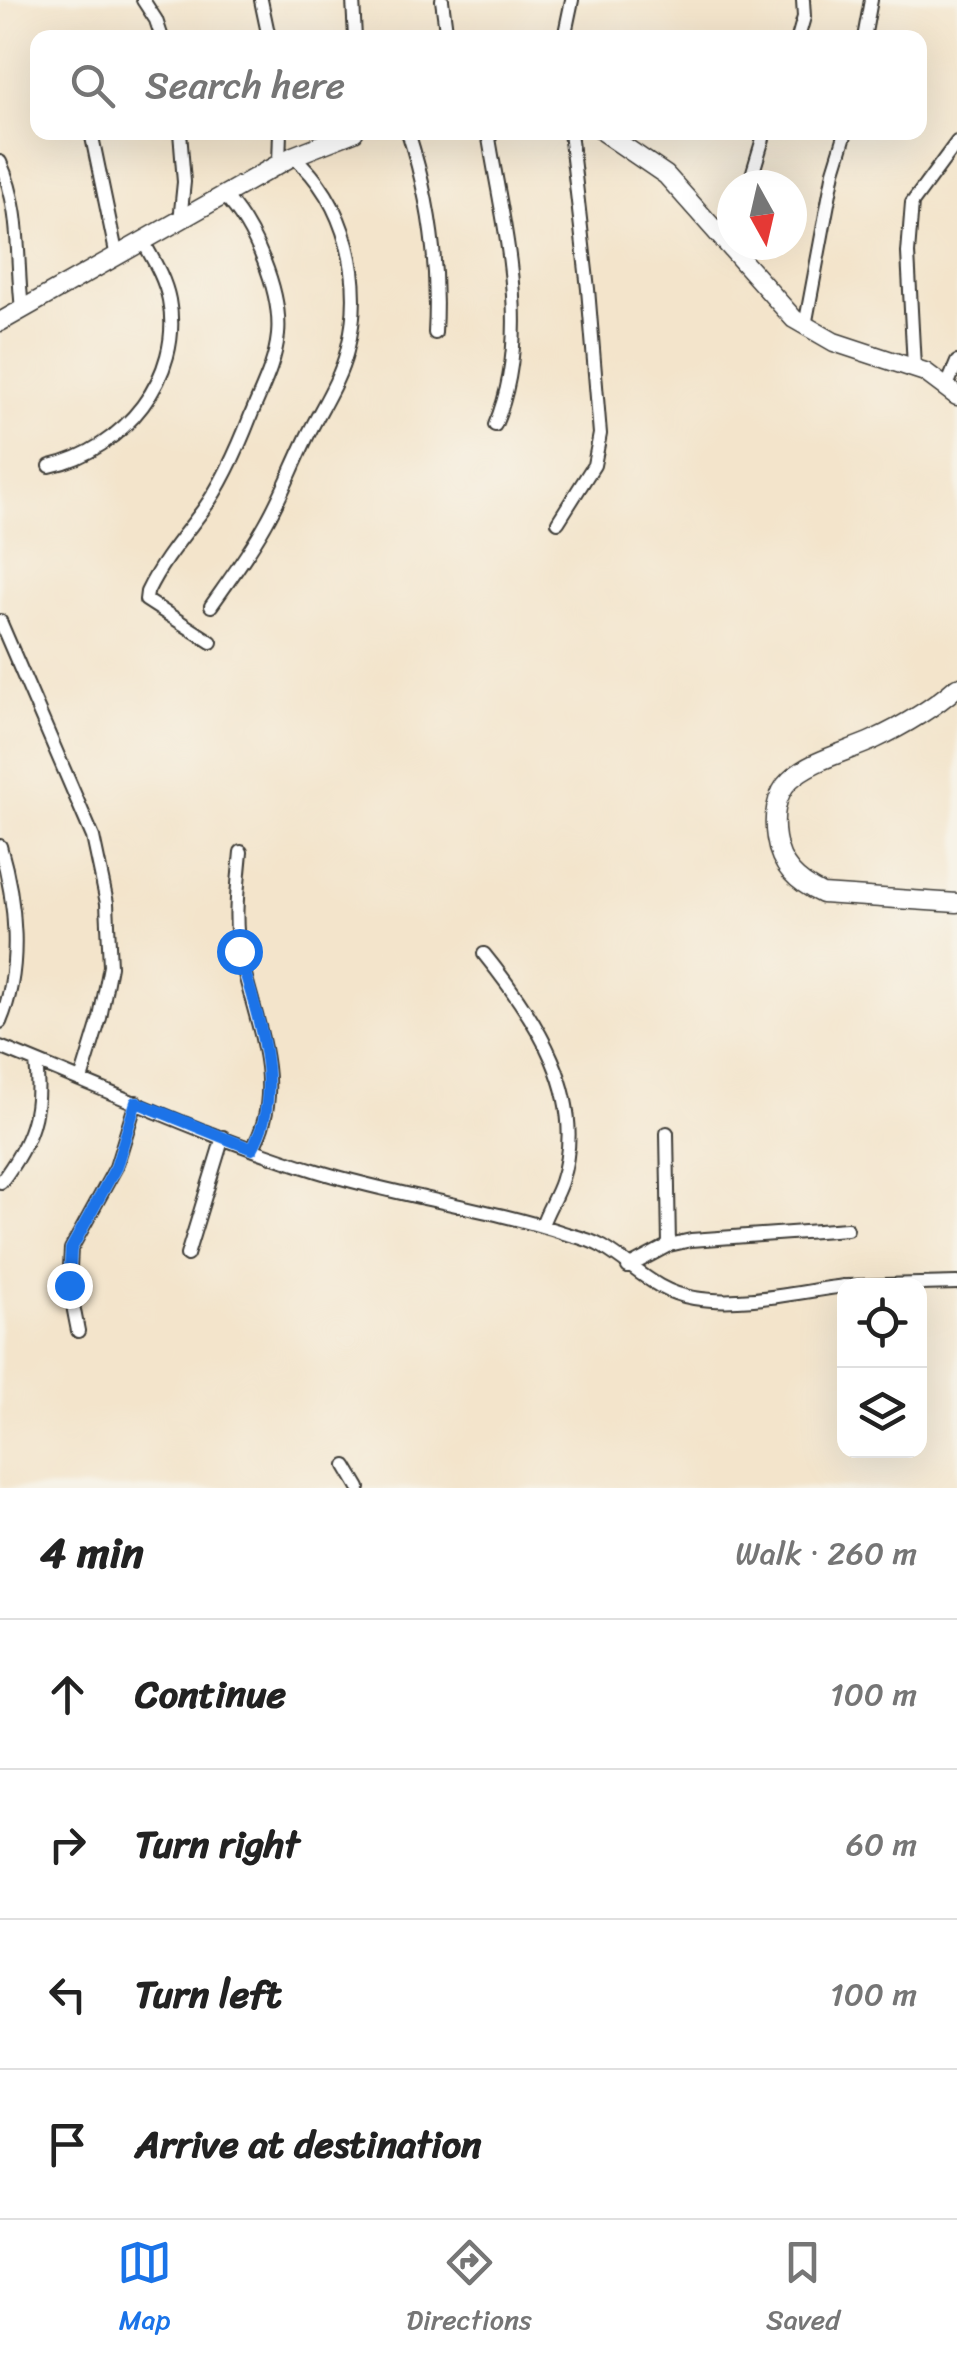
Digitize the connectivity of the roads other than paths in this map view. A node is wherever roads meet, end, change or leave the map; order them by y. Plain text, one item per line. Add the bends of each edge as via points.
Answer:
1 (143, 0) edge
2 (261, 0) edge
3 (353, 0) edge
4 (442, 0) edge
5 (572, 0) edge
6 (803, 0) edge
7 (871, 0) edge
8 (159, 30) edge
9 (267, 30) edge
10 (355, 30) edge
11 (446, 30) edge
12 (566, 30) edge
13 (800, 30) edge
14 (865, 30) edge
15 (93, 140) edge
16 (181, 140) edge
17 (282, 140) edge
18 (333, 140) edge
19 (410, 140) edge
20 (489, 140) edge
21 (571, 140) edge
22 (615, 140) edge
23 (763, 140) edge
24 (844, 140) edge
25 (957, 142) edge
26 (286, 160) junction
27 (0, 162) edge
28 (754, 170) edge
29 (224, 195) junction
30 (180, 222) junction
31 (717, 231) edge
32 (144, 243) junction
33 (117, 257) junction
34 (742, 260) edge
35 (22, 310) junction
36 (0, 322) edge
37 (805, 326) junction
38 (436, 333) dead end
39 (957, 362) edge
40 (914, 367) junction
41 (952, 391) edge
42 (495, 425) dead end
43 (50, 466) dead end
44 (558, 522) dead end
45 (211, 606) dead end
46 (0, 622) edge
47 (211, 642) dead end
48 (957, 686) edge
49 (0, 846) edge
50 (241, 852) dead end
51 (957, 903) edge
52 (484, 954) dead end
53 (0, 1022) edge
54 (0, 1047) edge
55 (36, 1062) junction
56 (81, 1080) junction
57 (136, 1102) junction
58 (667, 1133) dead end
59 (223, 1137) junction
60 (252, 1149) junction
61 (1, 1182) edge
62 (542, 1226) junction
63 (847, 1229) dead end
64 (669, 1245) junction
65 (186, 1254) dead end
66 (628, 1267) junction
67 (957, 1283) edge
68 (927, 1284) edge
69 (837, 1287) edge
70 (78, 1331) dead end
71 (346, 1466) dead end
72 (358, 1488) edge

1 - 8 street
2 - 9 street
3 - 10 street
4 - 11 street
5 - 12 street
6 - 13 street
7 - 14 street
15 - 33 street
16 - 30 street
17 - 26 street
18 - 26 street
19 - 38 street via 432,238
20 - 42 street via 513,288 511,366
21 - 44 street via 600,426 594,464
22 - 31 street via 666,175
23 - 28 street
24 - 37 street
25 - 40 street via 912,203
26 - 29 street
26 - 45 street via 312,173 346,244 355,284 350,340 267,522
27 - 35 street via 19,230
29 - 30 street
29 - 47 street via 250,230 278,307 274,355 241,442 204,508 170,549 146,600
30 - 32 street
32 - 33 street
32 - 43 street via 170,300 164,373 141,410 112,436 73,461
33 - 35 street
34 - 37 street
35 - 36 street
37 - 40 street
39 - 41 street
40 - 41 street
46 - 56 street via 94,837 107,903 110,966
48 - 51 street via 916,718 790,780 774,823 785,866 822,894
49 - 53 street via 15,954
50 - 60 street via 239,951 270,1088 265,1128
52 - 62 street via 556,1064 568,1113 560,1183
54 - 55 street
55 - 56 street
55 - 61 street via 31,1133
56 - 57 street
57 - 59 street
57 - 70 street via 116,1167 71,1249 69,1285
58 - 64 street
59 - 60 street
59 - 65 street
60 - 62 street via 394,1194
62 - 66 street via 602,1246
63 - 64 street
64 - 66 street
66 - 69 street via 652,1284 696,1299
67 - 68 street
71 - 72 street

